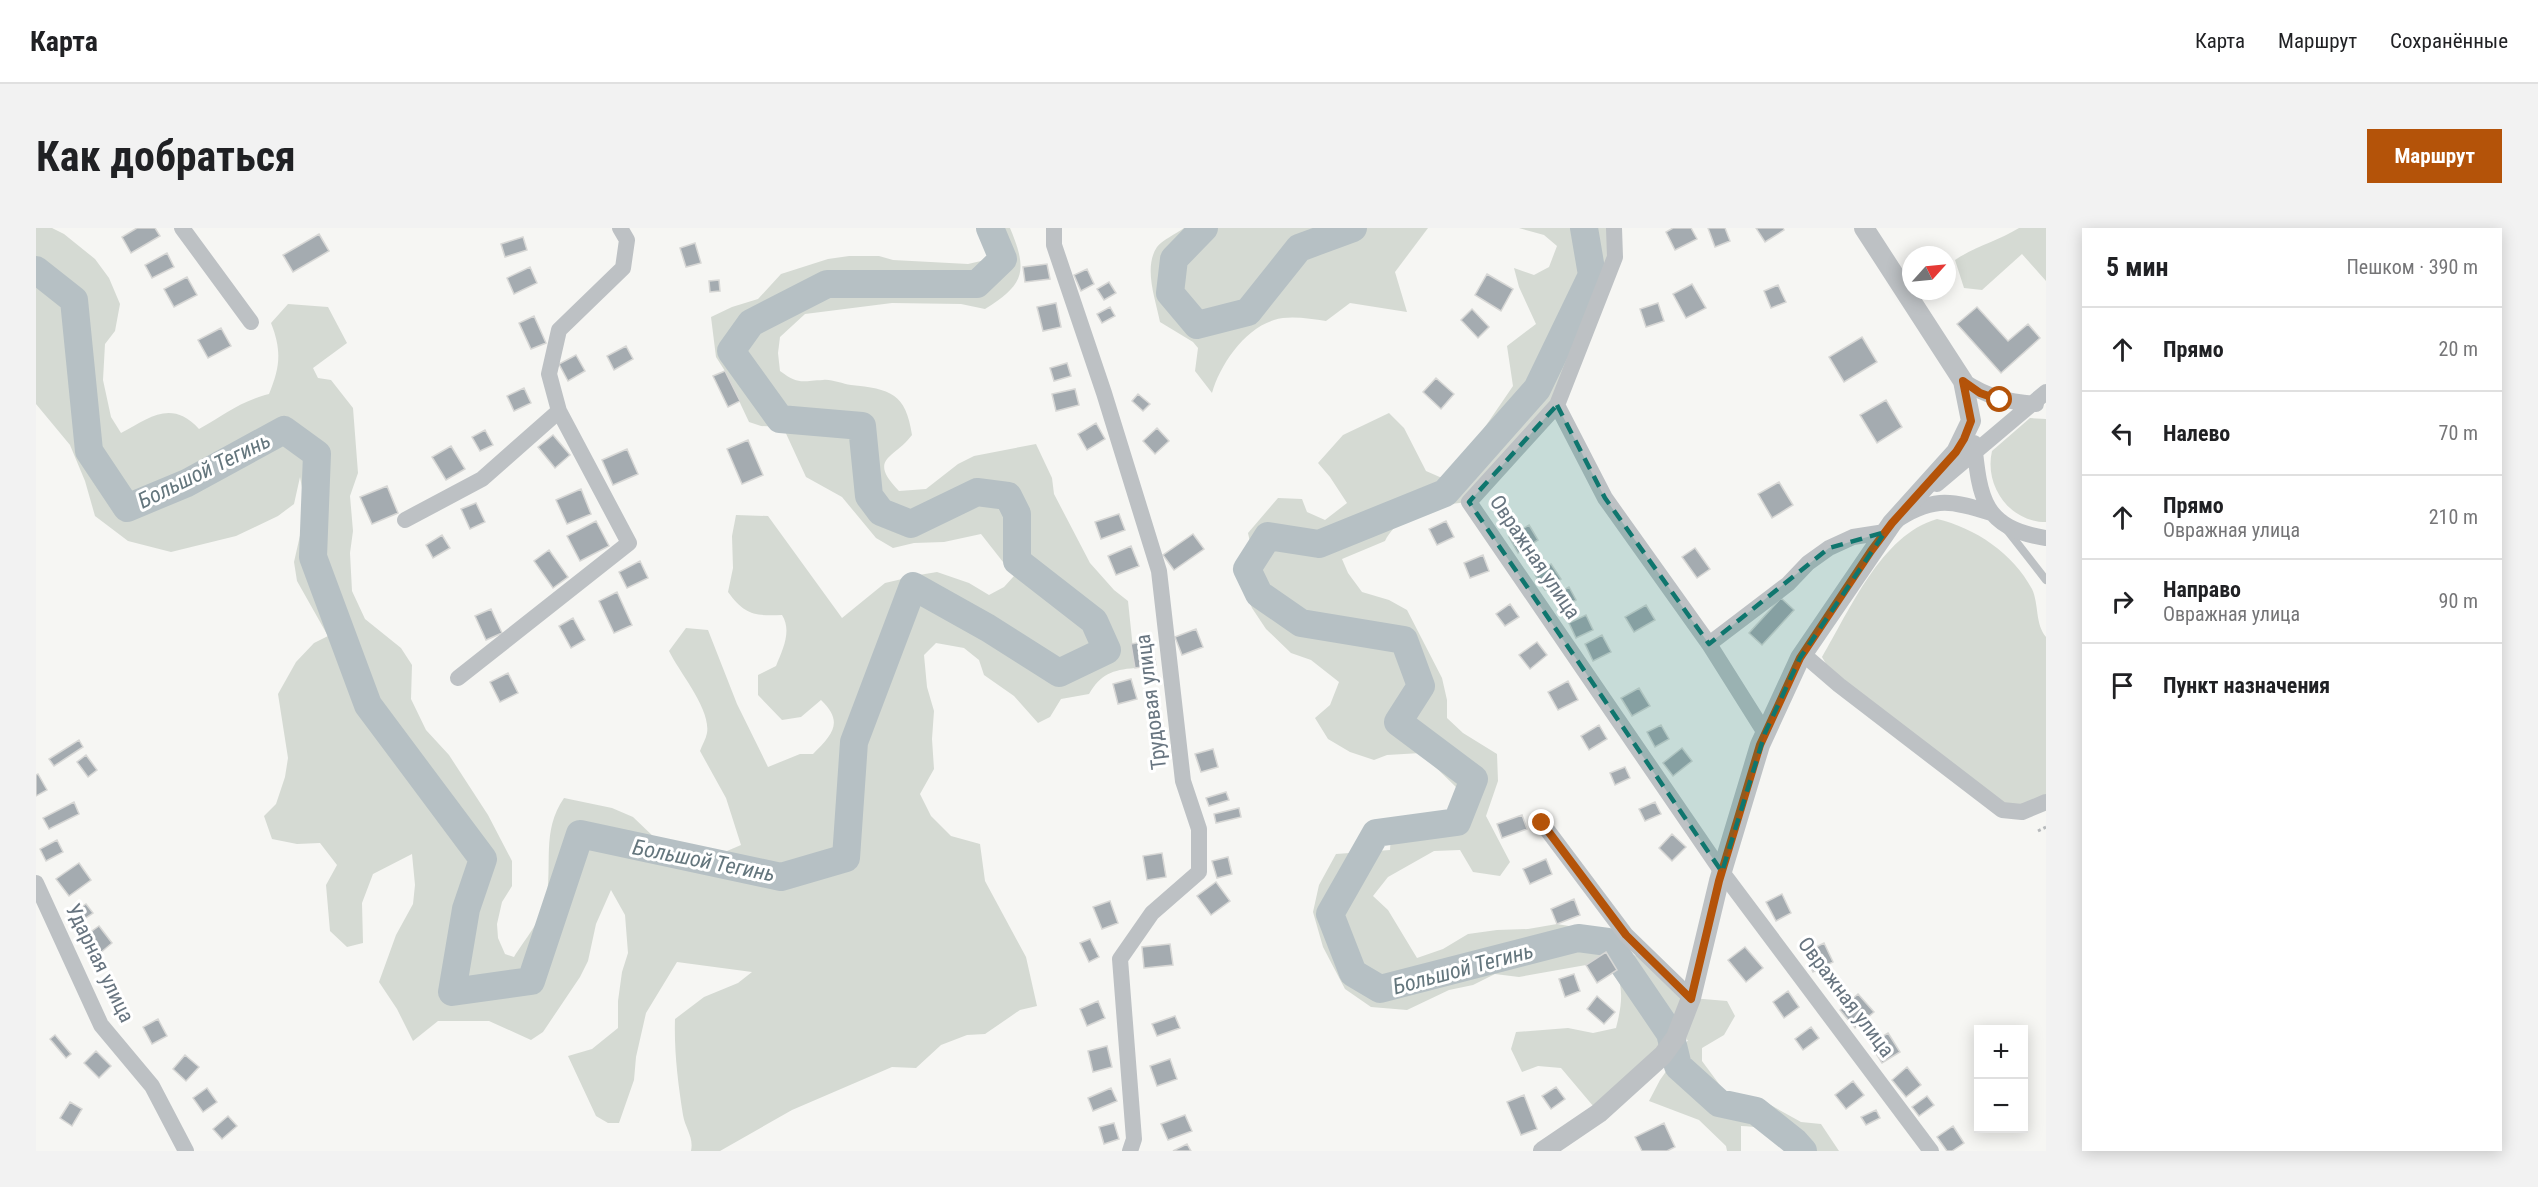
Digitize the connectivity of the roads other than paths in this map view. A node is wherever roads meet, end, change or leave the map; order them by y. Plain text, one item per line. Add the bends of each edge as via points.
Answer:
1 (182, 228) edge
2 (620, 228) edge
3 (1054, 228) edge
4 (1614, 228) edge
5 (1864, 228) edge
6 (251, 322) dead end
7 (1963, 381) junction
8 (2046, 392) edge
9 (1557, 405) junction
10 (2039, 405) edge
11 (559, 411) junction
12 (1971, 421) junction
13 (1975, 451) junction
14 (1995, 516) junction
15 (405, 520) dead end
16 (1888, 528) junction
17 (2046, 538) edge
18 (2046, 580) edge
19 (1708, 644) junction
20 (1803, 654) junction
21 (458, 678) dead end
22 (1765, 733) junction
23 (2046, 802) edge
24 (1542, 823) dead end
25 (1722, 872) junction
26 (36, 883) edge
27 (1691, 999) junction
28 (186, 1151) edge
29 (1130, 1151) edge
30 (1543, 1151) edge
31 (1931, 1151) edge

1 - 6 street
2 - 11 street via 627,240 623,268 559,330 549,374
3 - 29 street, Трудовая улица via 1054,245 1159,571 1183,781 1199,829 1199,872 1152,913 1120,959 1134,1139
4 - 9 street, Овражная улица via 1616,257
5 - 7 street
7 - 10 street via 2000,400
7 - 12 street
8 - 10 street
9 - 19 street via 1605,498
9 - 25 street, Овражная улица via 1469,502
10 - 13 street
11 - 15 street via 482,479
11 - 21 street via 629,543
12 - 13 street
12 - 16 street via 1956,452
13 - 14 street via 1979,486
13 - 16 street
14 - 16 street via 1959,503 1934,502 1910,512
14 - 17 street via 2022,533
14 - 18 lane
16 - 19 street via 1829,548
16 - 20 street
19 - 22 street
20 - 22 street
20 - 23 street via 2002,810 2022,812
22 - 25 street
24 - 27 street via 1626,935
25 - 27 street
25 - 31 street, Овражная улица
26 - 28 street, Ударная улица via 101,1025 152,1086
27 - 30 street via 1676,1037 1663,1055 1599,1113

